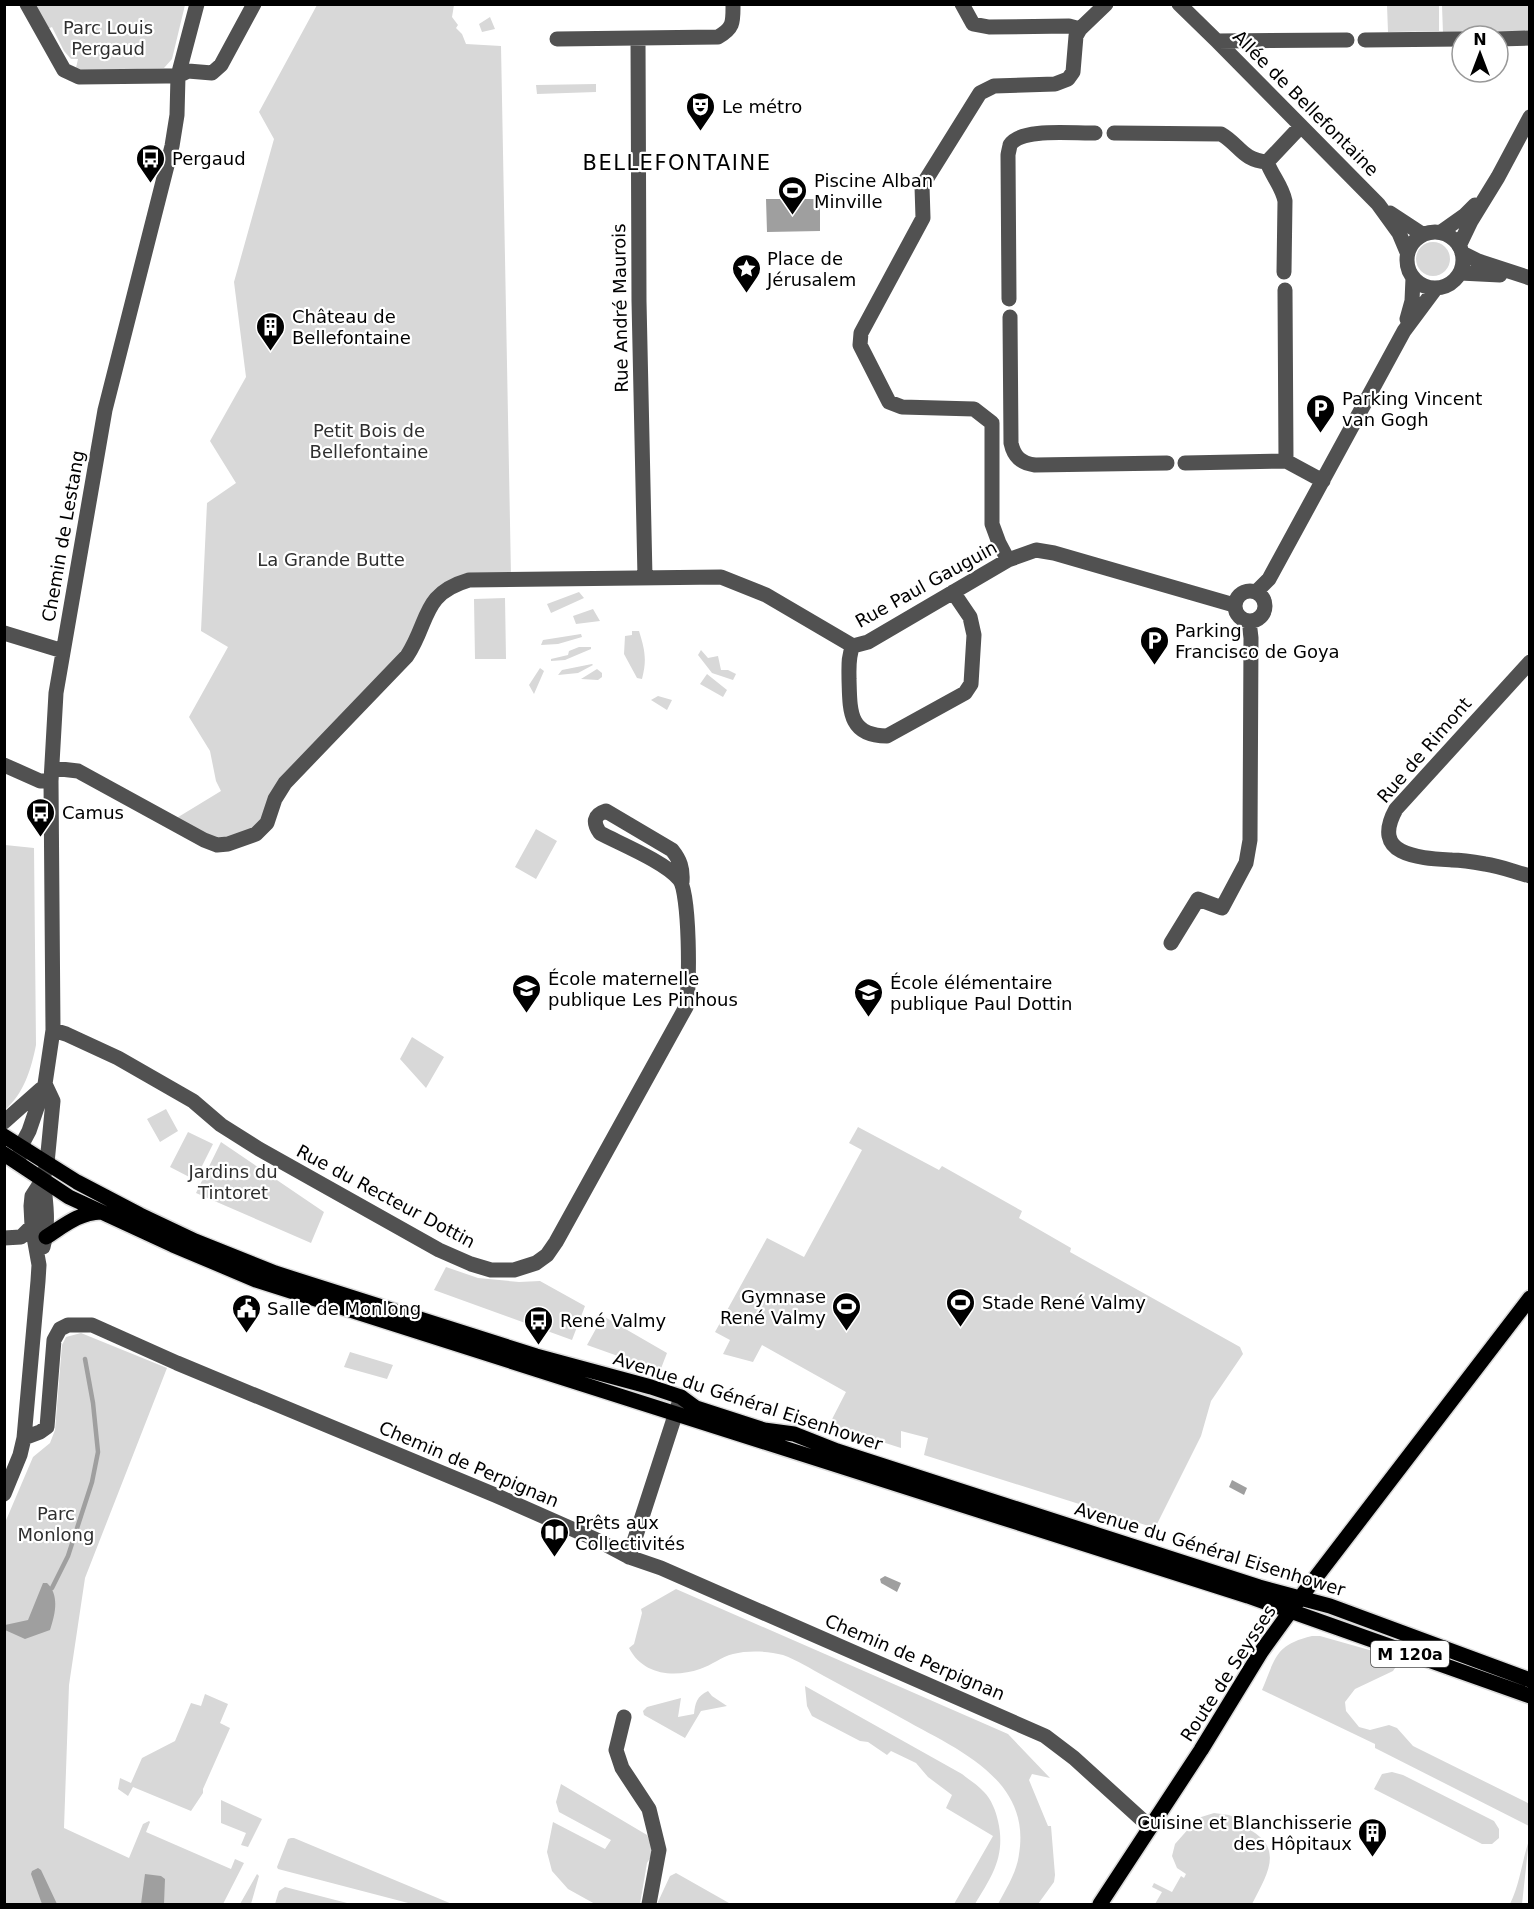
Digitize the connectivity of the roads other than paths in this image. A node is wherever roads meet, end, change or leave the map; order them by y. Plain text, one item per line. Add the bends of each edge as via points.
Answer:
1 (27, 4) edge
2 (197, 4) edge
3 (254, 4) edge
4 (733, 4) edge
5 (962, 4) edge
6 (1106, 4) edge
7 (1179, 4) edge
8 (1080, 29) junction
9 (1530, 38) edge
10 (557, 39) dead end
11 (638, 39) junction
12 (1450, 39) edge
13 (1510, 39) edge
14 (1347, 40) dead end
15 (1365, 40) dead end
16 (1217, 41) junction
17 (178, 76) junction
18 (1530, 117) edge
19 (1301, 126) junction
20 (1095, 133) dead end
21 (1114, 133) dead end
22 (1267, 162) junction
23 (1488, 192) junction
24 (1378, 204) junction
25 (1441, 232) junction
26 (1422, 234) junction
27 (1461, 250) junction
28 (1407, 252) junction
29 (1284, 272) dead end
30 (1460, 273) junction
31 (1413, 278) junction
32 (1527, 278) edge
33 (1436, 288) junction
34 (1285, 290) dead end
35 (1009, 299) dead end
36 (1010, 317) dead end
37 (1404, 331) junction
38 (1286, 461) junction
39 (1167, 463) dead end
40 (1185, 463) dead end
41 (1323, 481) junction
42 (1008, 560) junction
43 (645, 577) junction
44 (953, 592) junction
45 (1257, 592) junction
46 (1234, 605) junction
47 (1249, 621) junction
48 (4, 633) edge
49 (853, 646) junction
50 (63, 651) junction
51 (1530, 662) edge
52 (4, 765) edge
53 (51, 775) junction
54 (1530, 876) edge
55 (682, 882) junction
56 (1171, 943) dead end
57 (53, 1030) junction
58 (45, 1084) junction
59 (4, 1122) edge
60 (4, 1136) edge
61 (21, 1146) junction
62 (4, 1154) edge
63 (19, 1163) junction
64 (47, 1163) junction
65 (43, 1179) junction
66 (101, 1212) junction
67 (32, 1227) junction
68 (46, 1237) junction
69 (4, 1238) edge
70 (39, 1265) junction
71 (1530, 1298) edge
72 (681, 1397) junction
73 (676, 1413) junction
74 (24, 1438) junction
75 (4, 1494) edge
76 (629, 1557) junction
77 (1300, 1598) junction
78 (1290, 1612) junction
79 (1530, 1680) edge
80 (1530, 1696) edge
81 (624, 1717) dead end
82 (1150, 1827) junction
83 (650, 1905) edge
84 (1101, 1905) edge

1 - 17 street via 64,70 79,77
2 - 17 street, Chemin de Lestang
3 - 17 street via 212,73 188,72
4 - 11 street via 729,31 718,37
5 - 8 street via 973,24
6 - 8 street
7 - 16 street, Allée de Bellefontaine
8 - 42 street via 1073,72 1068,79 1055,84 994,86 980,93 922,186 923,218 861,333 860,345 889,402 902,407 974,409 992,423 992,524
9 - 13 street
10 - 11 street
11 - 43 street, Rue André Maurois
12 - 15 street
14 - 16 street
16 - 19 street, Allée de Bellefontaine
17 - 50 street, Chemin de Lestang via 176,130 105,410
18 - 23 street
19 - 22 street
19 - 24 street, Allée de Bellefontaine
20 - 35 street via 1028,134 1010,145
21 - 22 street via 1212,133 1227,137 1245,156
22 - 29 street via 1285,201
23 - 25 street
23 - 27 street
24 - 26 street, Allée de Bellefontaine
24 - 28 street, Allée de Bellefontaine
25 - 26 street
25 - 27 street via 1452,237
26 - 28 street
27 - 30 street
27 - 32 street via 1473,259
28 - 31 street via 1408,270
30 - 32 street
30 - 33 street via 1454,281
31 - 33 street
31 - 37 street
33 - 37 street
34 - 38 street
36 - 39 street via 1011,443 1021,461 1035,465
37 - 41 street
38 - 40 street
38 - 41 street
41 - 45 street via 1269,579
42 - 44 street, Rue Paul Gauguin
42 - 46 street, Rue Paul Gauguin via 1036,550 1054,553
43 - 49 street, Rue Paul Gauguin via 721,577 766,595
43 - 53 street, Rue Paul Gauguin via 469,580 443,591 429,609 406,656 285,783 267,823 256,834 228,844 204,840 78,771
44 - 49 street, Rue Paul Gauguin via 868,642
44 - 49 street via 970,617 974,635 970,684 965,693 887,736 874,736 850,716 849,657
45 - 46 street via 1239,594
45 - 47 street via 1265,607 1260,617
46 - 47 street via 1238,616
47 - 56 street via 1250,840 1246,863 1222,908 1198,898
48 - 50 street
50 - 53 street, Chemin de Lestang
51 - 54 street, Rue de Rimont via 1396,808 1389,821 1388,835 1406,854 1491,864
52 - 53 street, Rue Paul Gauguin via 40,781
53 - 57 street, Chemin de Lestang
55 - 55 street, Rue du Recteur Dottin via 669,869 600,833 595,825 598,813 606,811 672,849 679,858
55 - 57 street, Rue du Recteur Dottin via 689,978 686,1007 556,1242 536,1263 514,1270 491,1270 439,1250 259,1149 193,1101 127,1064
57 - 58 street, Chemin de Lestang
58 - 59 street
58 - 61 street, Chemin de Lestang
58 - 64 street, Chemin de Lestang via 52,1101
60 - 61 main road, Avenue du Général Eisenhower
61 - 63 street, Chemin de Lestang
61 - 64 main road, Avenue du Général Eisenhower
62 - 63 main road, Avenue du Général Eisenhower
63 - 65 main road, Avenue du Général Eisenhower
64 - 65 street, Chemin de Lestang
64 - 72 main road, Avenue du Général Eisenhower via 149,1219 275,1273 536,1356
65 - 66 main road, Avenue du Général Eisenhower
65 - 67 street, Chemin de Lestang via 32,1197
65 - 68 street, Chemin de Lestang
66 - 68 main road via 79,1216
66 - 73 main road, Avenue du Général Eisenhower via 256,1280
67 - 69 street via 21,1237
67 - 70 street, Chemin de Lestang
68 - 70 street, Chemin de Lestang
70 - 74 street, Chemin de Lestang
71 - 77 main road, Route de Seysses
72 - 73 street
72 - 77 main road, Avenue du Général Eisenhower via 696,1408 764,1430 794,1434
73 - 76 street
73 - 78 main road, Avenue du Général Eisenhower
74 - 75 street, Chemin de Lestang
74 - 76 street, Chemin de Perpignan via 47,1427 54,1340 60,1329 92,1325 495,1495
76 - 82 street, Chemin de Perpignan via 1045,1736
77 - 78 main road, Route de Seysses
77 - 79 main road, Avenue du Général Eisenhower / M 120a
78 - 80 main road, Avenue du Général Eisenhower / M 120a
78 - 82 main road, Route de Seysses
81 - 83 street via 616,1750 622,1768 649,1809 659,1850
82 - 84 main road, Route de Seysses

